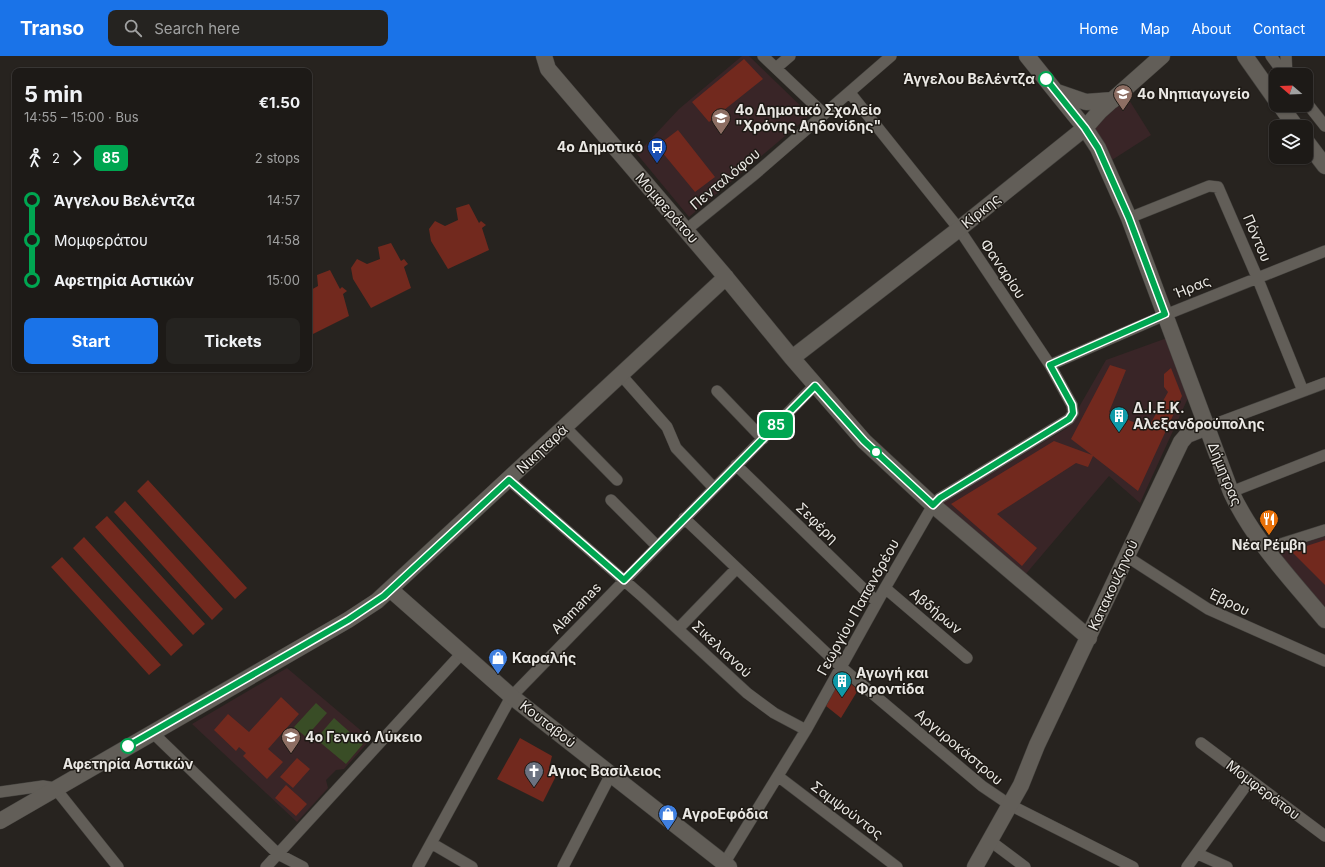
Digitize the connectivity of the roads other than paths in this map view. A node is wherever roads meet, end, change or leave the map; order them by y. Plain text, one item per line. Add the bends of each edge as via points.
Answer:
1 (544, 56) edge
2 (763, 56) edge
3 (790, 56) edge
4 (891, 56) edge
5 (1027, 56) edge
6 (1162, 56) edge
7 (1245, 56) edge
8 (1271, 56) edge
9 (1286, 56) edge
10 (776, 68) junction
11 (1280, 68) edge
12 (1286, 68) edge
13 (1269, 90) edge
14 (1055, 91) junction
15 (850, 94) junction
16 (1113, 100) junction
17 (1313, 111) edge
18 (824, 114) junction
19 (1325, 126) edge
20 (1085, 128) junction
21 (1313, 150) edge
22 (1325, 166) edge
23 (1129, 218) junction
24 (959, 229) junction
25 (686, 230) junction
26 (1325, 251) edge
27 (726, 277) junction
28 (1257, 277) junction
29 (1165, 314) junction
30 (792, 358) junction
31 (1050, 365) junction
32 (621, 375) junction
33 (1325, 383) edge
34 (815, 386) junction
35 (717, 391) dead end
36 (1303, 391) junction
37 (1073, 413) joint
38 (565, 427) junction
39 (1207, 427) junction
40 (763, 439) junction
41 (1325, 455) edge
42 (736, 465) junction
43 (509, 480) junction
44 (617, 480) dead end
45 (714, 488) junction
46 (1231, 492) junction
47 (611, 500) dead end
48 (933, 505) junction
49 (684, 518) junction
50 (1325, 530) edge
51 (657, 546) junction
52 (1265, 549) junction
53 (1126, 556) junction
54 (736, 569) junction
55 (624, 580) junction
56 (885, 588) junction
57 (391, 590) junction
58 (877, 602) junction
59 (1325, 620) edge
60 (678, 629) junction
61 (1089, 638) junction
62 (462, 653) junction
63 (967, 658) dead end
64 (1325, 661) edge
65 (841, 667) junction
66 (512, 696) junction
67 (806, 730) junction
68 (152, 732) junction
69 (1201, 743) dead end
70 (611, 774) junction
71 (779, 777) junction
72 (1250, 780) junction
73 (55, 788) junction
74 (0, 792) edge
75 (1010, 805) junction
76 (0, 821) edge
77 (1325, 836) edge
78 (989, 840) junction
79 (431, 843) junction
80 (278, 854) junction
81 (1198, 854) junction
82 (725, 866) edge
83 (118, 867) edge
84 (266, 867) edge
85 (303, 867) edge
86 (418, 867) edge
87 (472, 867) edge
88 (563, 867) edge
89 (897, 867) edge
90 (975, 867) edge
91 (1025, 867) edge
92 (1133, 867) edge
93 (1187, 867) edge
94 (1227, 867) edge

1 - 25 street, Μομφεράτου via 548,69
2 - 10 street
3 - 10 street
4 - 15 street, Πενταλόφου
5 - 14 street, Δήμητρας
6 - 16 street, Κίρκης
7 - 13 street
8 - 11 street
9 - 12 street
10 - 18 street
14 - 16 street via 1086,102
14 - 20 street, Δήμητρας
15 - 18 street, Πενταλόφου
15 - 24 street, Φαναρίου
16 - 20 street, Κίρκης
17 - 19 street
18 - 25 street, Πενταλόφου
20 - 23 street, Δήμητρας via 1098,148
20 - 24 street, Κίρκης
21 - 22 street
23 - 28 street, Πόντου via 1214,185 1218,187
23 - 29 street, Δήμητρας
24 - 30 street, Κίρκης
24 - 31 street, Φαναρίου
25 - 27 street, Μομφεράτου
26 - 28 street, Ήρας
27 - 30 street, Μομφεράτου
27 - 32 street, Νικηταρά
28 - 29 street, Ήρας
28 - 36 street, Πόντου
29 - 31 street, Ήρας
29 - 39 street, Δήμητρας
30 - 34 street, Μομφεράτου
31 - 37 street, Φαναρίου via 1072,405
32 - 38 street, Νικηταρά
32 - 45 street via 667,427 676,448
33 - 36 street, Κατακουζηνού
34 - 40 street, Alamanas
34 - 48 street, Μομφεράτου via 864,441
35 - 40 street
36 - 39 street, Κατακουζηνού
37 - 48 street, Γεωργίου Παπανδρέου via 1069,419 940,498
38 - 43 street, Νικηταρά
38 - 44 street
39 - 46 street, Δήμητρας
39 - 53 street, Κατακουζηνού via 1187,436 1181,442
40 - 42 street, Alamanas
41 - 46 street
42 - 45 street, Alamanas
42 - 58 street, Σεφέρη
43 - 55 street, Σικελιανού
43 - 57 street, Νικηταρά
45 - 49 street, Alamanas
46 - 52 street, Δήμητρας via 1243,517
47 - 51 street
48 - 56 street, Γεωργίου Παπανδρέου
48 - 61 street, Μομφεράτου
49 - 51 street, Alamanas
49 - 54 street, Αργυροκάστρου
50 - 52 street
51 - 55 street, Alamanas
52 - 59 street, Δήμητρας
53 - 61 street, Κατακουζηνού
53 - 64 street, Έβρου via 1213,612
54 - 60 street
54 - 65 street, Αργυροκάστρου
55 - 60 street, Σικελιανού
55 - 66 street, Alamanas
56 - 58 street, Γεωργίου Παπανδρέου
56 - 63 street, Αβδήρων
57 - 62 street, Κουταβού
57 - 68 street, Νικηταρά via 348,620
58 - 65 street, Γεωργίου Παπανδρέου
60 - 67 street, Σικελιανού via 747,693 774,713
61 - 75 street, Κατακουζηνού
62 - 66 street, Κουταβού
62 - 80 street
65 - 67 street, Γεωργίου Παπανδρέου
65 - 75 street, Αργυροκάστρου via 982,786
66 - 70 street, Κουταβού
66 - 79 street, Alamanas
67 - 71 street, Γεωργίου Παπανδρέου
68 - 73 street, Νικηταρά
68 - 80 street
69 - 72 street, Μομφεράτου
70 - 82 street, Κουταβού
70 - 88 street
71 - 82 street, Γεωργίου Παπανδρέου
71 - 89 street, Σαμψούντος
72 - 77 street, Μομφεράτου
72 - 81 street
73 - 74 street via 44,786
73 - 76 street, Νικηταρά
73 - 83 street
75 - 78 street, Κατακουζηνού
75 - 92 street, Αργυροκάστρου
78 - 90 street, Κατακουζηνού
78 - 91 street
79 - 86 street, Alamanas
79 - 87 street
80 - 84 street
80 - 85 street
81 - 93 street
81 - 94 street

